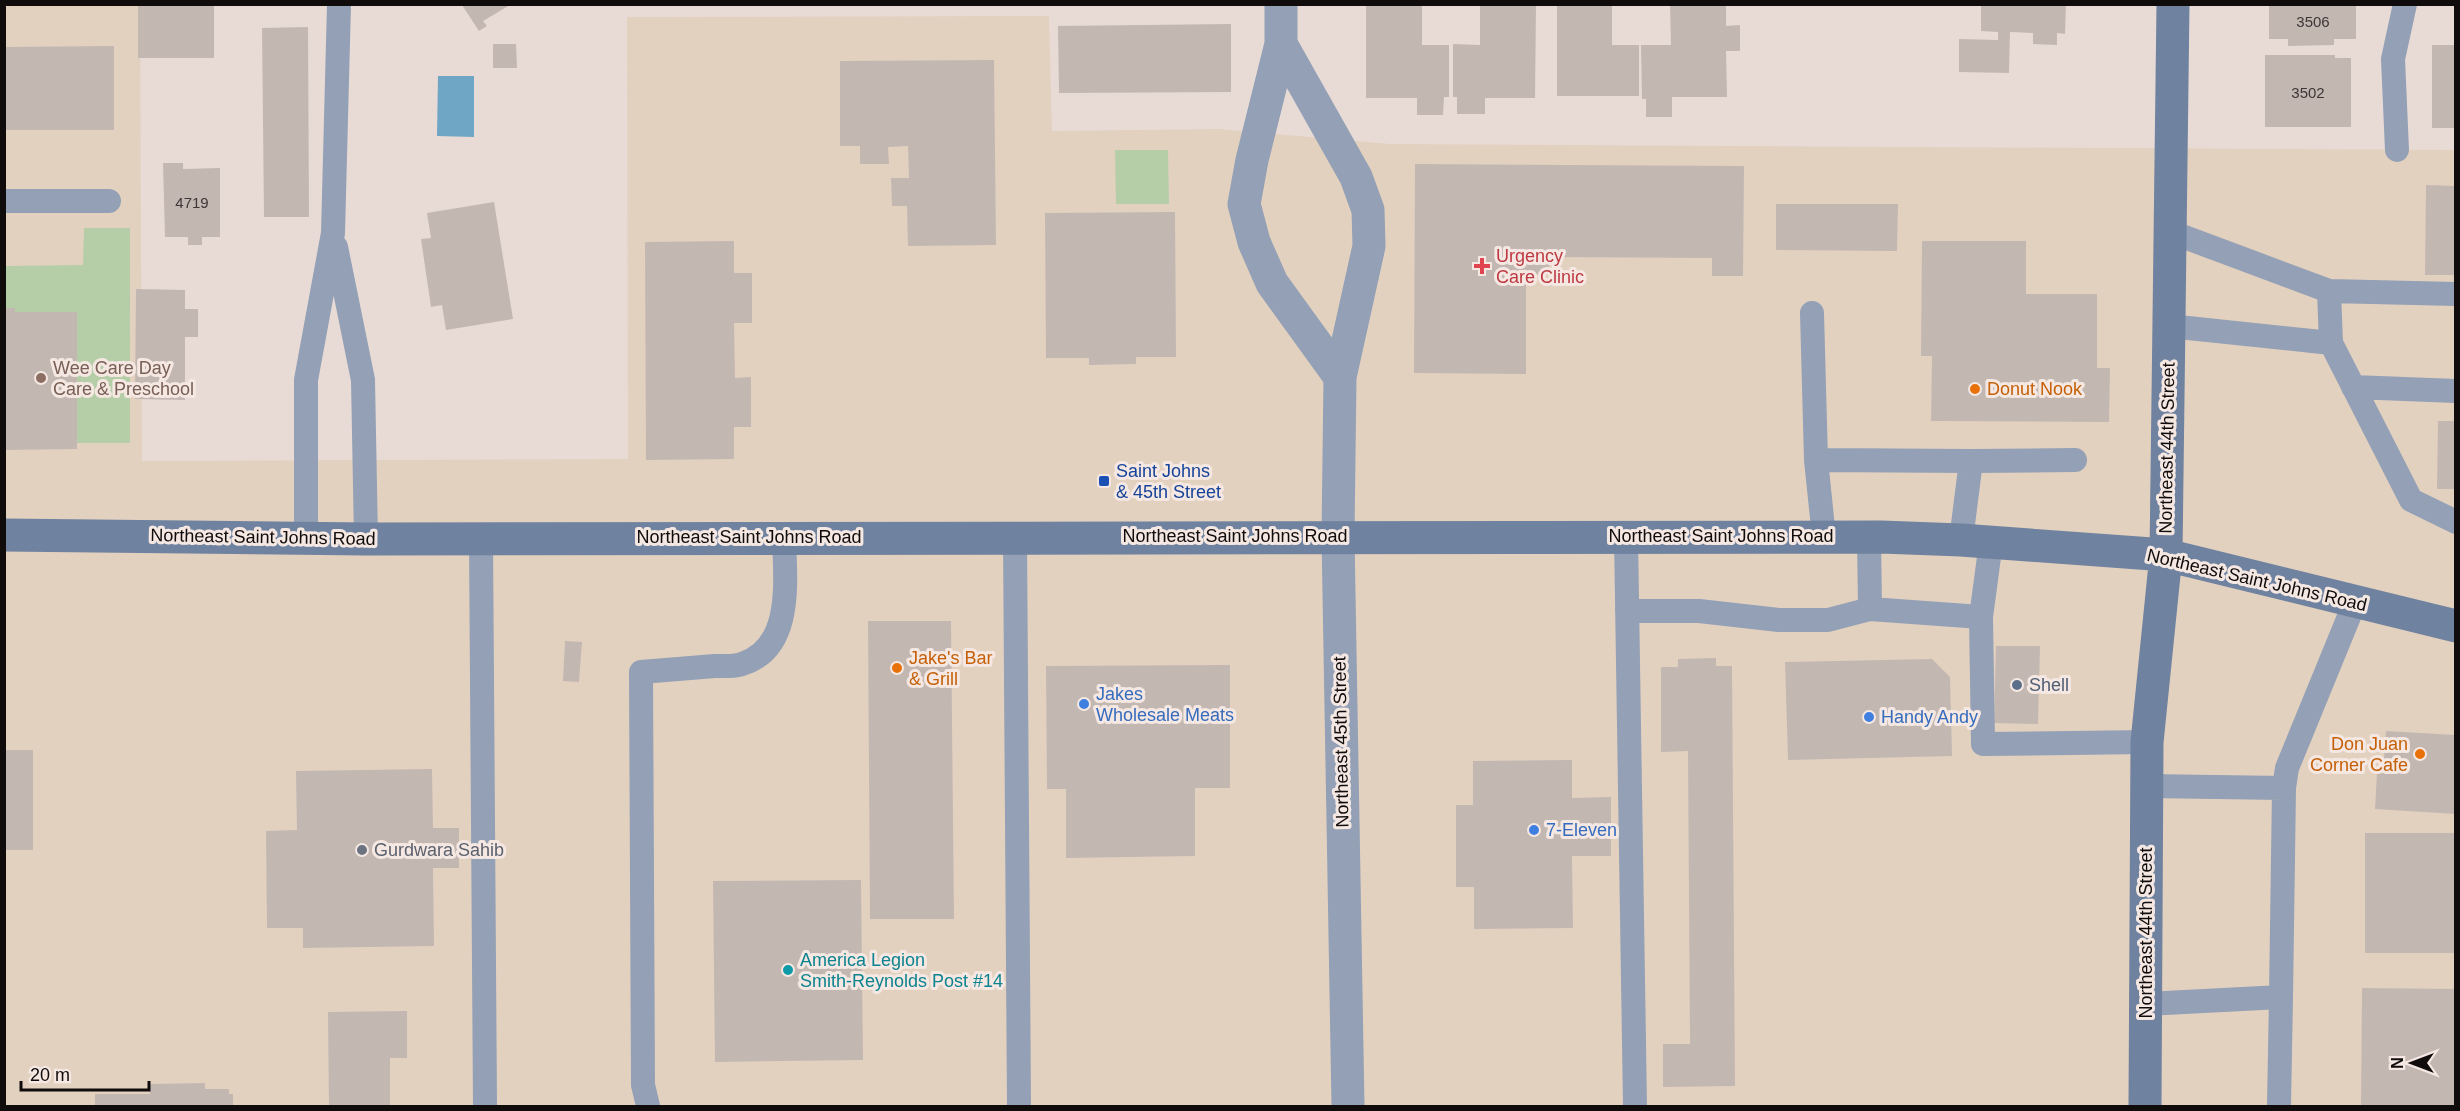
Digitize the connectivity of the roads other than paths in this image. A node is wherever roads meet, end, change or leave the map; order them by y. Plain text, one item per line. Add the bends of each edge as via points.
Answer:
1 (339, 4) edge
2 (1281, 4) edge
3 (2173, 4) edge
4 (2405, 4) edge
5 (1281, 44) junction
6 (2397, 150) dead end
7 (4, 201) edge
8 (109, 201) dead end
9 (2170, 232) junction
10 (333, 233) junction
11 (2329, 291) junction
12 (2456, 294) edge
13 (1812, 313) dead end
14 (2169, 326) junction
15 (2331, 344) junction
16 (1340, 377) junction
17 (2353, 387) junction
18 (2456, 391) edge
19 (1816, 460) junction
20 (2075, 460) dead end
21 (1971, 461) junction
22 (2456, 522) edge
23 (4, 535) edge
24 (1338, 536) junction
25 (1626, 536) junction
26 (784, 537) junction
27 (1015, 537) junction
28 (1824, 537) junction
29 (1869, 537) junction
30 (306, 538) junction
31 (366, 538) junction
32 (481, 538) junction
33 (1976, 541) junction
34 (2166, 555) junction
35 (2355, 602) junction
36 (1870, 609) junction
37 (1627, 611) junction
38 (1981, 617) junction
39 (2456, 626) edge
40 (2147, 741) junction
41 (2146, 786) junction
42 (2284, 788) junction
43 (2281, 997) junction
44 (2146, 1004) junction
45 (485, 1107) edge
46 (648, 1107) edge
47 (1019, 1107) edge
48 (1348, 1107) edge
49 (1635, 1107) edge
50 (2145, 1107) edge
51 (2279, 1107) edge

1 - 10 lane
2 - 5 street, Northeast 45th Street
3 - 9 main road, Northeast 44th Street
4 - 6 lane via 2393,59
5 - 16 street, Northeast 45th Street via 1356,177 1368,210 1369,246
5 - 16 street, Northeast 45th Street via 1244,204 1254,242 1272,283
7 - 8 lane
9 - 11 lane
9 - 14 main road, Northeast 44th Street
10 - 30 lane via 306,380
10 - 31 lane via 363,380
11 - 12 lane
11 - 15 lane
13 - 19 lane
14 - 15 lane
14 - 34 main road, Northeast 44th Street
15 - 17 lane
16 - 24 street, Northeast 45th Street
17 - 18 lane
17 - 22 lane via 2411,500
19 - 21 lane
19 - 28 lane
20 - 21 lane
21 - 33 lane
23 - 30 main road, Northeast Saint Johns Road
24 - 25 main road, Northeast Saint Johns Road
24 - 27 main road, Northeast Saint Johns Road
24 - 48 street, Northeast 45th Street
25 - 28 main road, Northeast Saint Johns Road
25 - 37 lane
26 - 27 main road, Northeast Saint Johns Road
26 - 32 main road, Northeast Saint Johns Road
26 - 46 lane via 782,619 774,638 760,654 742,664 641,672 644,1085
27 - 47 lane
28 - 29 main road, Northeast Saint Johns Road
29 - 33 main road, Northeast Saint Johns Road
29 - 36 lane
30 - 31 main road, Northeast Saint Johns Road
31 - 32 main road, Northeast Saint Johns Road
32 - 45 lane
33 - 34 main road, Northeast Saint Johns Road
33 - 38 lane
34 - 35 main road, Northeast Saint Johns Road
34 - 40 main road, Northeast 44th Street
35 - 39 main road, Northeast Saint Johns Road
35 - 42 lane via 2287,768
36 - 37 lane via 1828,620 1779,620 1699,611
36 - 38 lane
37 - 49 lane
38 - 40 lane via 1983,744
40 - 41 main road, Northeast 44th Street
41 - 42 lane
41 - 44 main road, Northeast 44th Street
42 - 43 lane
43 - 44 lane
43 - 51 lane
44 - 50 main road, Northeast 44th Street

